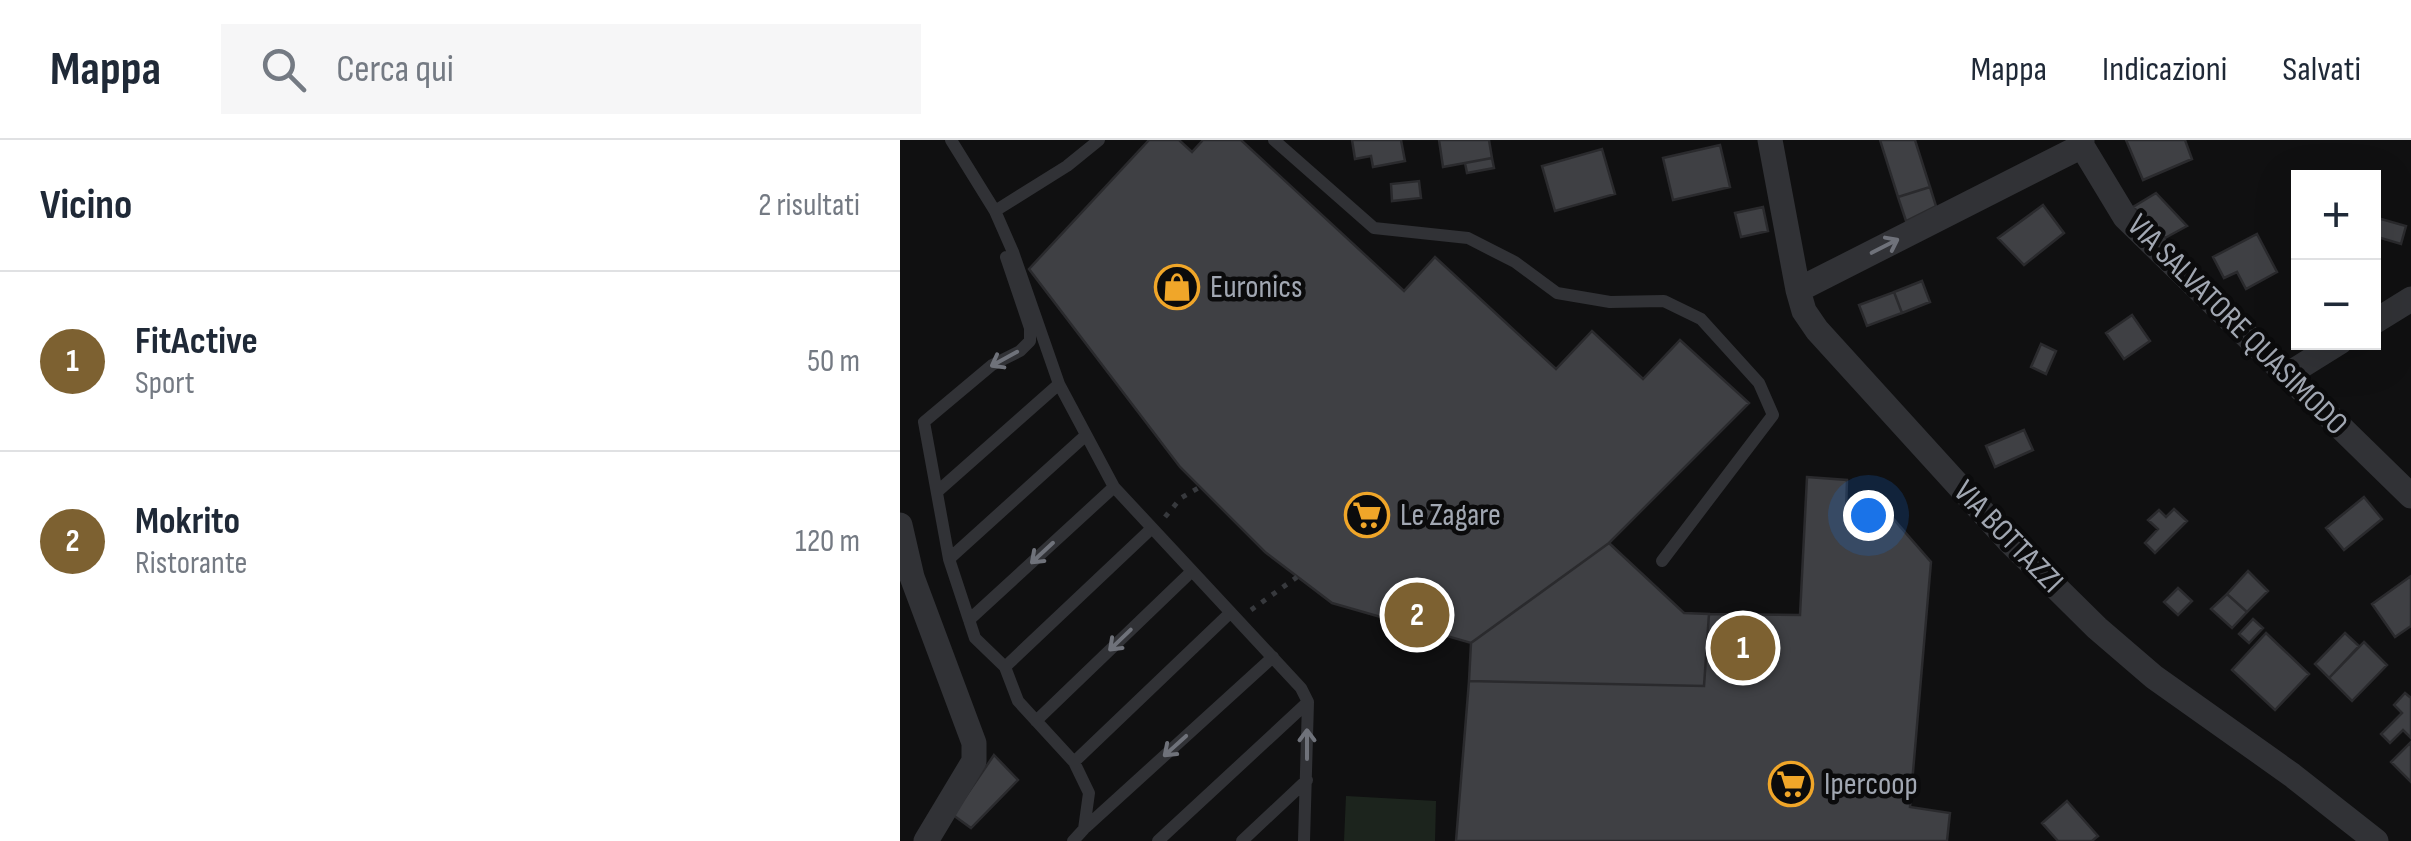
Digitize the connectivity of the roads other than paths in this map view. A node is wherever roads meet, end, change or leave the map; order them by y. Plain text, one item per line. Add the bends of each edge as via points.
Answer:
1 (951, 140) edge
2 (1099, 140) edge
3 (1274, 140) edge
4 (1770, 140) edge
5 (2082, 143) edge
6 (995, 211) junction
7 (1798, 290) junction
8 (2411, 299) edge
9 (2381, 318) edge
10 (2327, 350) edge
11 (2287, 375) junction
12 (1059, 384) junction
13 (1085, 436) junction
14 (1114, 487) junction
15 (938, 491) junction
16 (2411, 496) edge
17 (900, 525) edge
18 (1151, 529) junction
19 (949, 558) junction
20 (1662, 560) dead end
21 (1191, 572) junction
22 (1233, 616) junction
23 (969, 620) junction
24 (1273, 657) junction
25 (1004, 668) junction
26 (1308, 702) junction
27 (1036, 721) junction
28 (1074, 762) junction
29 (1307, 780) junction
30 (1084, 829) junction
31 (926, 841) edge
32 (1072, 841) edge
33 (1158, 841) edge
34 (1242, 841) edge
35 (1304, 841) edge
36 (2376, 841) edge

1 - 6 lane
2 - 6 lane
3 - 20 lane via 1374,228 1468,238 1557,293 1610,302 1664,301 1702,319 1760,382 1773,415
4 - 7 street, VIA BOTTAZZI
7 -> 5 street
5 - 11 street, VIA SALVATORE QUASIMODO via 2125,217
6 - 12 lane
6 -> 15 lane via 1030,341 924,422
7 - 36 street, VIA BOTTAZZI via 1817,330 2096,628
8 - 9 street
10 - 11 street
11 - 16 street, VIA SALVATORE QUASIMODO
12 - 13 lane
12 - 15 lane
13 - 14 lane
13 - 19 lane
14 - 18 lane
14 -> 23 lane
15 - 19 lane
17 - 31 street via 912,577 974,743 974,761
18 - 21 lane
18 - 25 lane
19 - 23 lane
21 - 22 lane
21 -> 27 lane
22 - 24 lane
22 - 28 lane
23 - 25 lane
24 - 26 lane
24 -> 30 lane
25 - 27 lane via 1018,701
29 -> 26 lane
26 - 33 lane
27 - 28 lane
28 - 30 lane via 1089,792
29 - 34 lane
29 - 35 lane
30 - 32 lane

